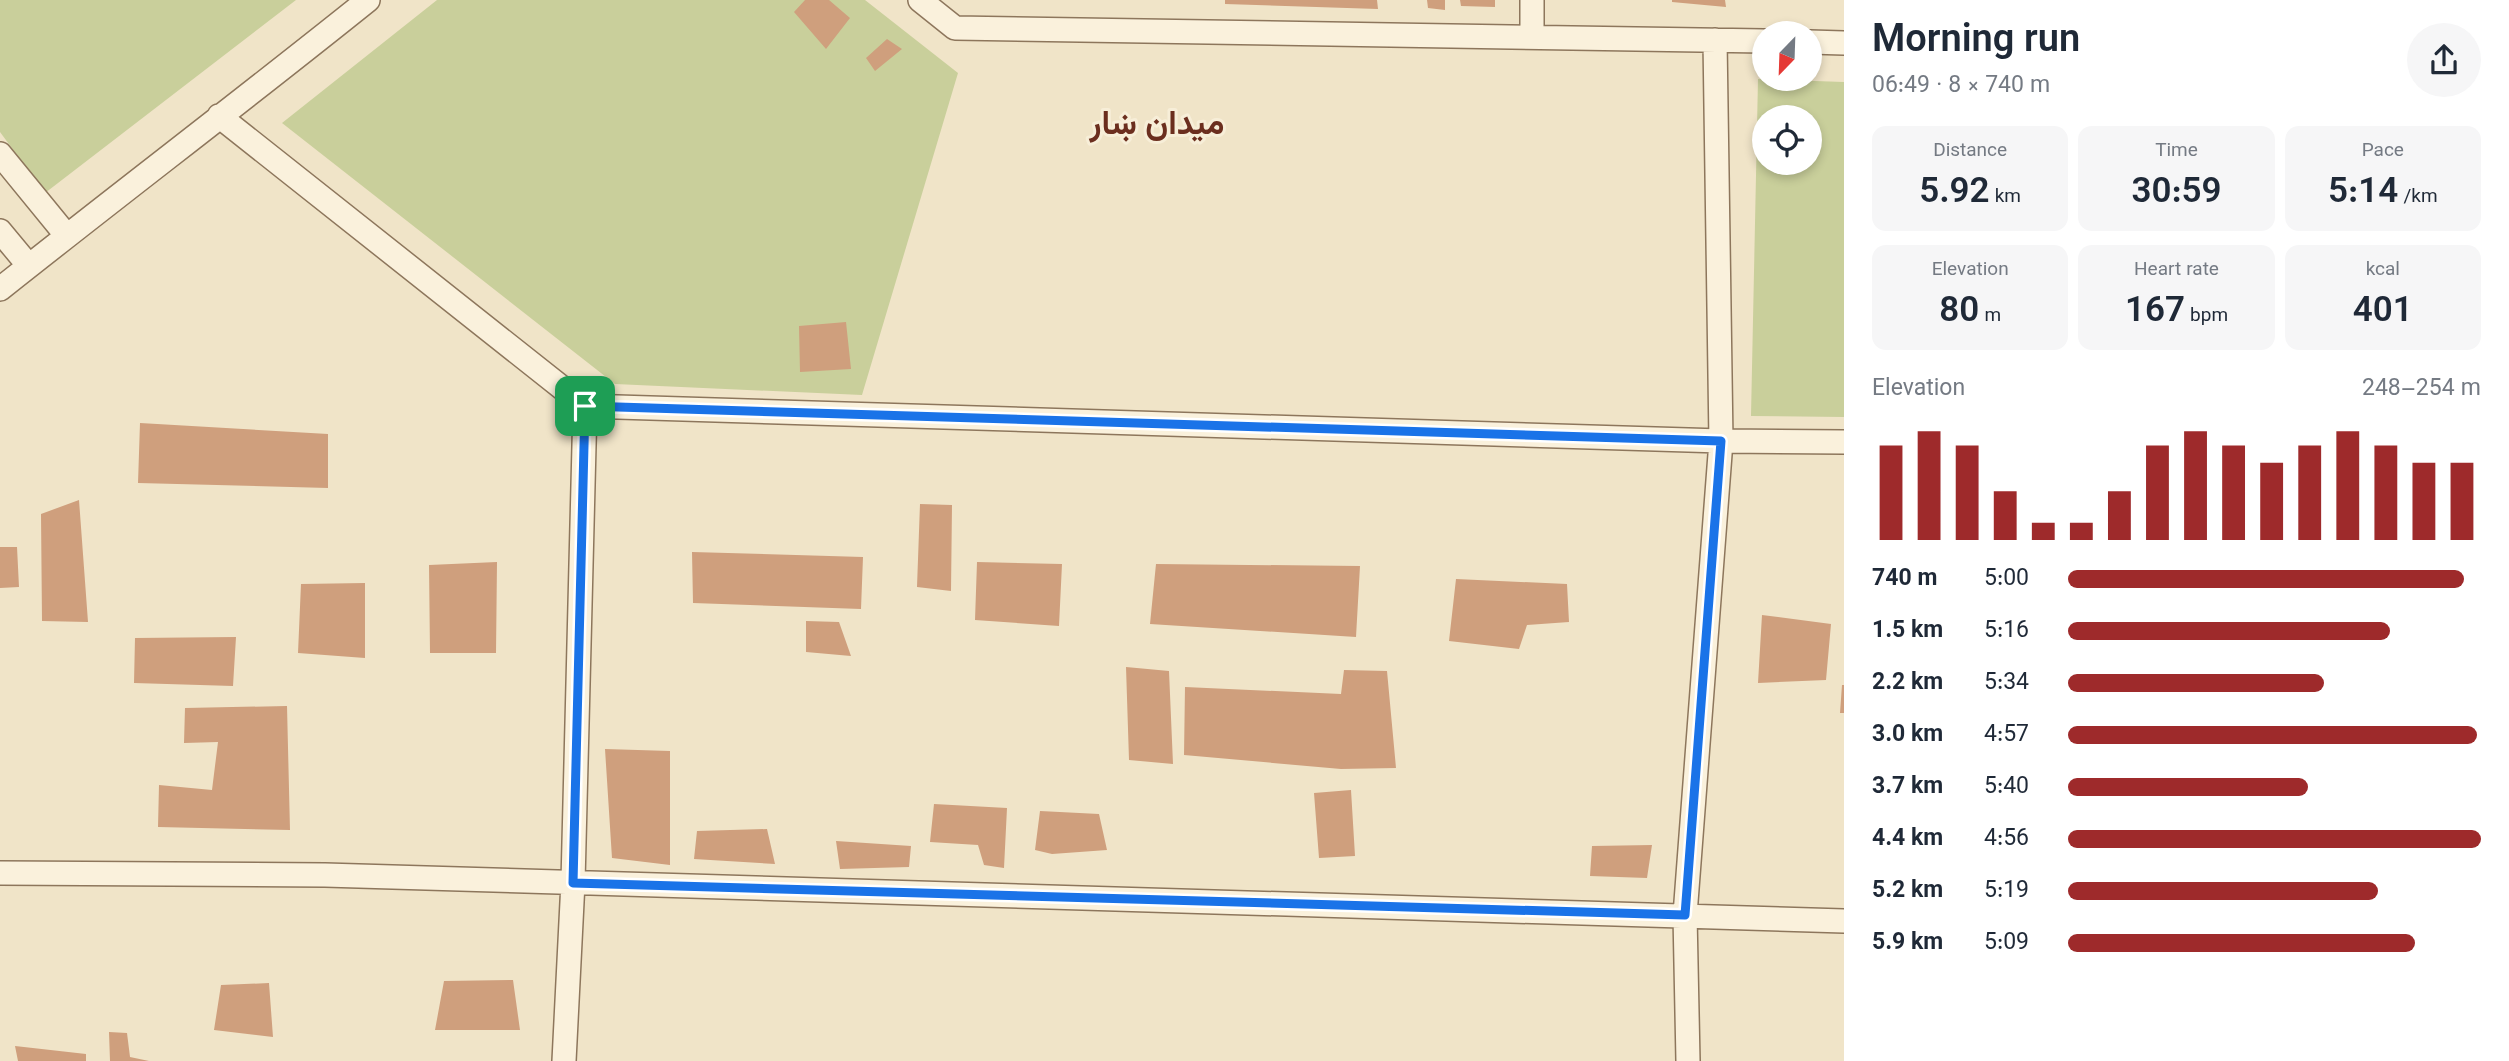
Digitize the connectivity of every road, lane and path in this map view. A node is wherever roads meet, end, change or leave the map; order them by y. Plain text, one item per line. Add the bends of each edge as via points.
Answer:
1 (368, 0) edge
2 (919, 0) edge
3 (1532, 0) edge
4 (1532, 37) junction
5 (1715, 40) junction
6 (1752, 41) edge
7 (1822, 42) edge
8 (1844, 43) edge
9 (219, 116) junction
10 (0, 154) edge
11 (0, 231) edge
12 (67, 236) junction
13 (29, 266) junction
14 (0, 289) edge
15 (585, 406) junction
16 (1721, 441) junction
17 (1844, 442) edge
18 (0, 873) edge
19 (573, 883) junction
20 (1685, 915) junction
21 (1844, 920) edge
22 (564, 1061) edge
23 (1688, 1061) edge

1 - 9 street
2 - 4 street via 954,28
3 - 4 street
4 - 5 street
5 - 6 street
5 - 16 street
7 - 8 street
9 - 12 street
9 - 15 street
10 - 12 street
11 - 13 street
12 - 13 street
13 - 14 street
15 - 16 street
15 - 19 street
16 - 17 street
16 - 20 street
18 - 19 street via 325,875
19 - 20 street
19 - 22 street
20 - 21 street
20 - 23 street

